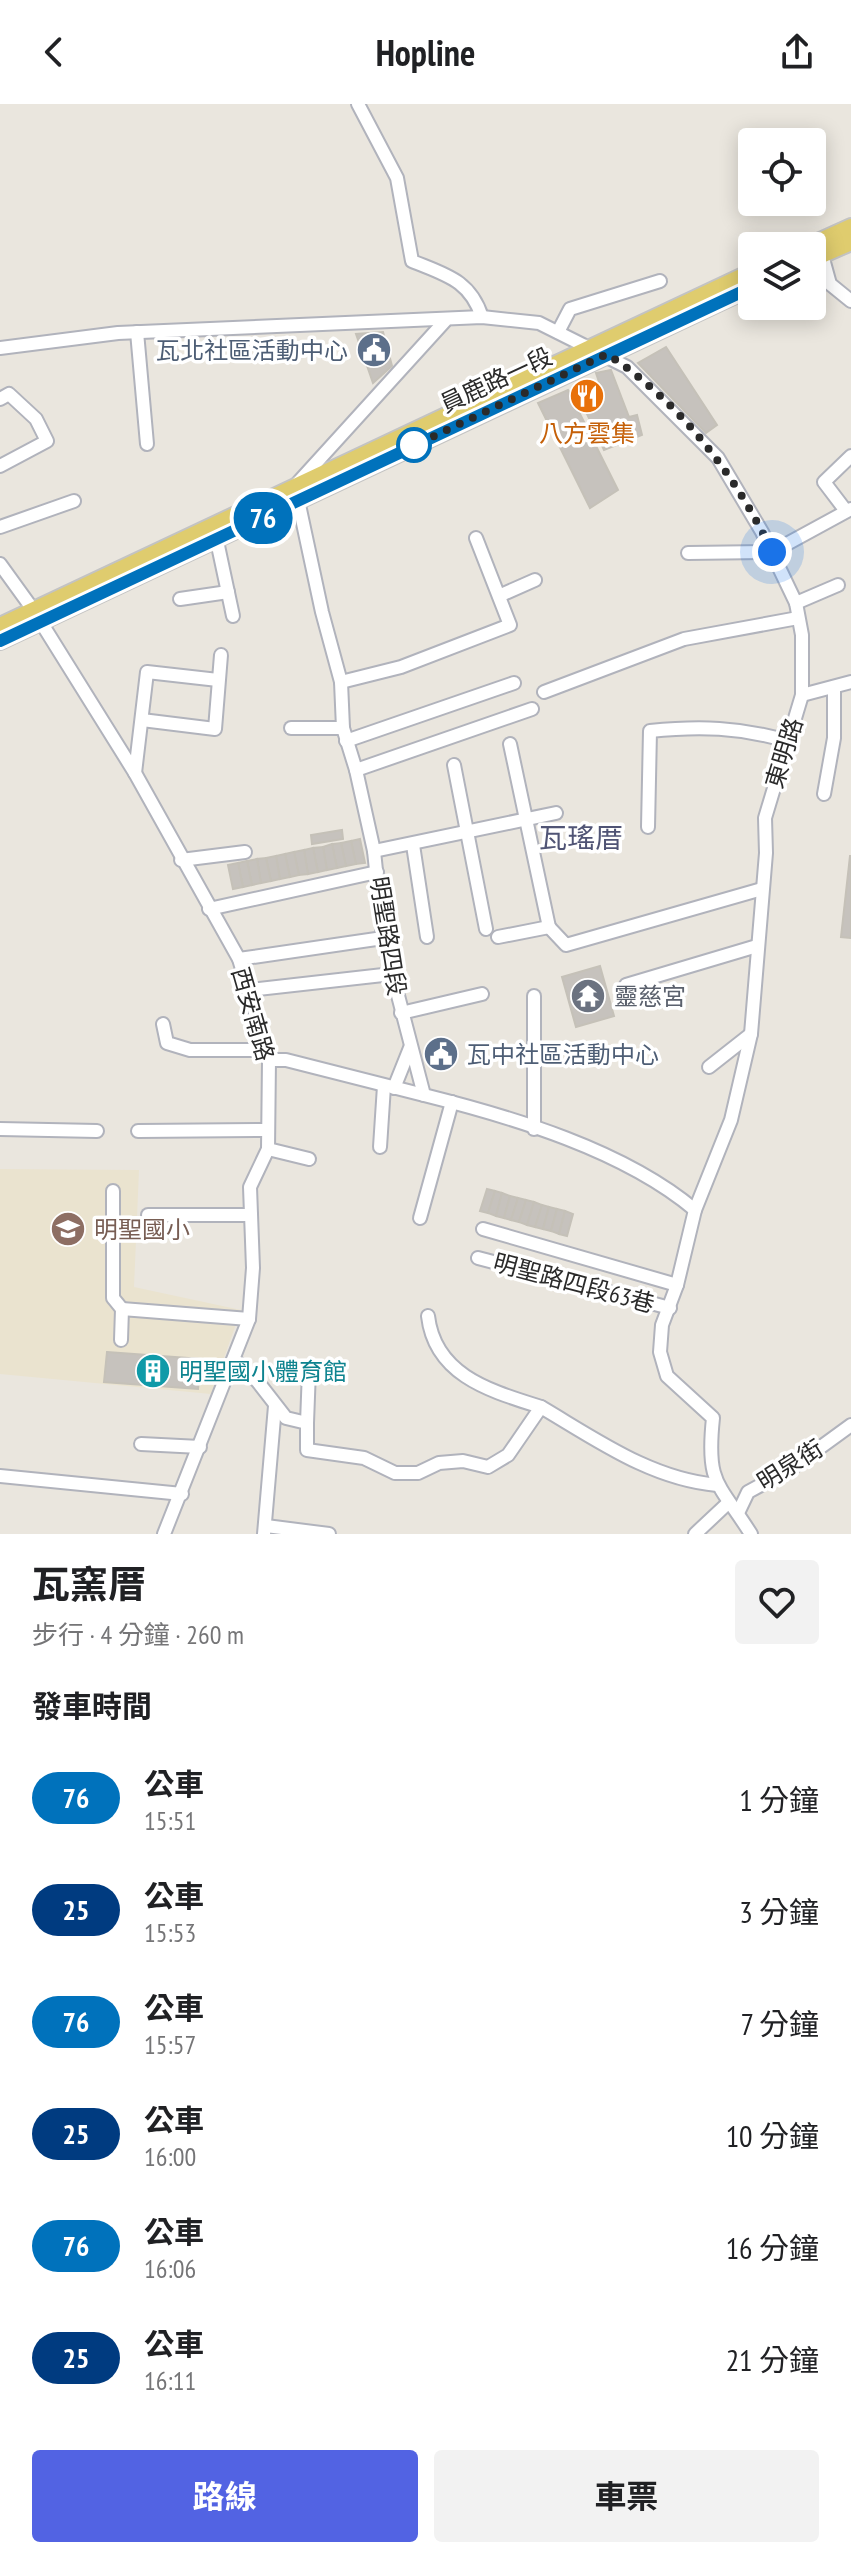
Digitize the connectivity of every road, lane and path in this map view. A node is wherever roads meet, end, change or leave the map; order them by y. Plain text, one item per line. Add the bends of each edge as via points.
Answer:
1 (358, 104) edge
2 (851, 227) edge
3 (851, 242) edge
4 (826, 245) edge
5 (826, 249) edge
6 (826, 276) edge
7 (738, 278) edge
8 (660, 281) dead end
9 (738, 293) edge
10 (851, 301) edge
11 (482, 317) junction
12 (445, 321) junction
13 (137, 332) junction
14 (558, 332) junction
15 (588, 347) junction
16 (0, 348) edge
17 (607, 354) junction
18 (0, 399) edge
19 (147, 444) dead end
20 (851, 456) edge
21 (0, 466) edge
22 (298, 493) junction
23 (74, 501) dead end
24 (849, 510) edge
25 (0, 527) edge
26 (476, 538) dead end
27 (217, 541) junction
28 (772, 552) junction
29 (688, 553) dead end
30 (0, 564) edge
31 (535, 580) dead end
32 (838, 585) dead end
33 (228, 592) junction
34 (501, 595) junction
35 (180, 599) dead end
36 (796, 603) junction
37 (233, 616) dead end
38 (37, 617) junction
39 (798, 618) junction
40 (0, 626) edge
41 (0, 641) edge
42 (221, 655) dead end
43 (218, 680) junction
44 (341, 682) junction
45 (851, 682) edge
46 (514, 683) dead end
47 (834, 687) junction
48 (544, 692) dead end
49 (802, 695) junction
50 (532, 709) dead end
51 (142, 720) junction
52 (291, 728) dead end
53 (344, 734) junction
54 (787, 741) junction
55 (510, 744) dead end
56 (454, 765) dead end
57 (356, 770) junction
58 (135, 773) junction
59 (824, 794) dead end
60 (556, 813) dead end
61 (527, 818) junction
62 (648, 827) dead end
63 (467, 832) junction
64 (413, 845) junction
65 (374, 851) junction
66 (245, 852) dead end
67 (181, 860) junction
68 (377, 872) junction
69 (762, 889) junction
70 (209, 909) junction
71 (549, 927) junction
72 (486, 929) dead end
73 (427, 937) dead end
74 (498, 937) dead end
75 (383, 938) junction
76 (757, 946) junction
77 (239, 959) junction
78 (392, 974) junction
79 (626, 985) dead end
80 (250, 990) junction
81 (482, 994) dead end
82 (534, 996) dead end
83 (401, 1013) junction
84 (163, 1024) dead end
85 (751, 1034) junction
86 (410, 1048) junction
87 (268, 1055) junction
88 (709, 1067) dead end
89 (389, 1087) junction
90 (424, 1095) junction
91 (452, 1102) junction
92 (0, 1129) edge
93 (534, 1129) junction
94 (268, 1130) junction
95 (97, 1131) dead end
96 (138, 1131) dead end
97 (380, 1147) dead end
98 (268, 1149) junction
99 (309, 1159) dead end
100 (113, 1191) dead end
101 (695, 1210) junction
102 (148, 1215) dead end
103 (251, 1215) junction
104 (420, 1218) dead end
105 (483, 1229) dead end
106 (478, 1258) dead end
107 (677, 1285) junction
108 (670, 1308) junction
109 (122, 1309) junction
110 (428, 1316) dead end
111 (249, 1319) junction
112 (121, 1340) dead end
113 (235, 1360) junction
114 (309, 1370) dead end
115 (275, 1406) junction
116 (541, 1407) junction
117 (307, 1423) junction
118 (851, 1425) edge
119 (141, 1444) dead end
120 (200, 1447) junction
121 (0, 1476) edge
122 (717, 1485) junction
123 (182, 1494) junction
124 (733, 1508) junction
125 (265, 1530) edge
126 (164, 1534) edge
127 (329, 1534) edge
128 (695, 1534) edge
129 (751, 1534) edge

1 - 11 street via 397,178 412,261 453,278 475,295
2 - 4 main road
3 - 5 main road
6 - 10 street
7 - 15 main road, 員鹿路一段
8 - 14 street via 570,309
9 - 17 main road, 員鹿路一段
11 - 12 street, 東明路
11 - 14 street, 東明路 via 539,323
12 - 13 street, 東明路
12 - 22 street
13 - 16 street, 東明路
13 - 19 street
14 - 15 street, 東明路
15 - 17 street, 東明路
15 - 22 main road, 員鹿路一段
17 - 22 main road, 員鹿路一段
17 - 28 street, 東明路 via 627,367 718,458
18 - 21 street via 9,394 36,419 47,441
20 - 24 street via 824,482
22 - 27 main road, 員鹿路一段
22 - 38 main road, 員鹿路一段
22 - 44 street, 明聖路四段
23 - 25 street
24 - 28 street
26 - 34 street
27 - 33 street
27 - 38 main road, 員鹿路一段
28 - 29 street
28 - 36 street, 東明路
30 - 38 street, 西安南路
31 - 34 street
32 - 36 street
33 - 35 street
33 - 37 street
34 - 44 street via 510,625 401,667
36 - 39 street, 東明路
38 - 40 main road, 員鹿路一段
38 - 41 main road, 員鹿路一段
38 - 58 street, 西安南路
39 - 48 street via 684,639
39 - 49 street, 東明路
42 - 43 street
43 - 51 street via 147,672
43 - 51 street via 215,729
44 - 53 street, 明聖路四段
45 - 47 street
46 - 53 street
47 - 49 street
47 - 59 street via 834,738
49 - 54 street, 東明路
50 - 57 street
51 - 58 street
52 - 53 street
53 - 57 street, 明聖路四段
54 - 62 street via 746,729 650,731
54 - 69 street, 東明路 via 765,818
55 - 61 street
56 - 63 street
57 - 65 street, 明聖路四段
58 - 67 street, 西安南路
60 - 61 street
61 - 63 street
61 - 71 street
63 - 64 street
63 - 72 street
64 - 65 street
64 - 73 street
65 - 68 street, 明聖路四段
66 - 67 street
67 - 70 street, 西安南路
68 - 70 street
68 - 75 street, 明聖路四段
69 - 71 street via 566,945
69 - 76 street, 東明路
70 - 77 street, 西安南路
71 - 74 street
75 - 77 street
75 - 78 street, 明聖路四段
76 - 79 street
76 - 85 street, 東明路
77 - 80 street, 西安南路
78 - 80 street
78 - 83 street, 明聖路四段
80 - 87 street, 西安南路
81 - 83 street
82 - 93 street
83 - 86 street, 明聖路四段
84 - 87 street via 167,1043 190,1050
85 - 88 street
85 - 101 street, 東明路 via 731,1120
86 - 89 street
86 - 90 street, 明聖路四段
87 - 89 street
87 - 94 street, 西安南路
89 - 90 street
89 - 97 street
90 - 91 street
91 - 93 street via 513,1117
91 - 104 street
92 - 95 street
93 - 101 street via 628,1166
94 - 96 street
94 - 98 street, 西安南路
98 - 99 street
98 - 103 street, 西安南路 via 250,1187
100 - 109 street via 113,1298
101 - 107 street, 東明路
102 - 103 street
103 - 111 street, 西安南路
105 - 107 street
106 - 108 street, 明聖路四段63巷
107 - 108 street, 東明路
108 - 122 street, 東明路 via 662,1325 660,1352 667,1376 713,1418 709,1457
109 - 111 street
109 - 112 street
110 - 116 street via 434,1345 456,1371 491,1391
111 - 113 street, 西安南路
113 - 115 street
113 - 120 street, 西安南路
114 - 117 street
115 - 117 street via 286,1418
115 - 125 street
116 - 117 street via 497,1463 439,1463 418,1473 395,1473 364,1458 307,1450
116 - 122 street via 644,1467
118 - 124 street, 明泉街 via 748,1492
119 - 120 street
120 - 123 street, 西安南路
121 - 123 street
122 - 124 street
123 - 126 street, 西安南路
124 - 128 street, 明泉街
124 - 129 street
125 - 127 street

